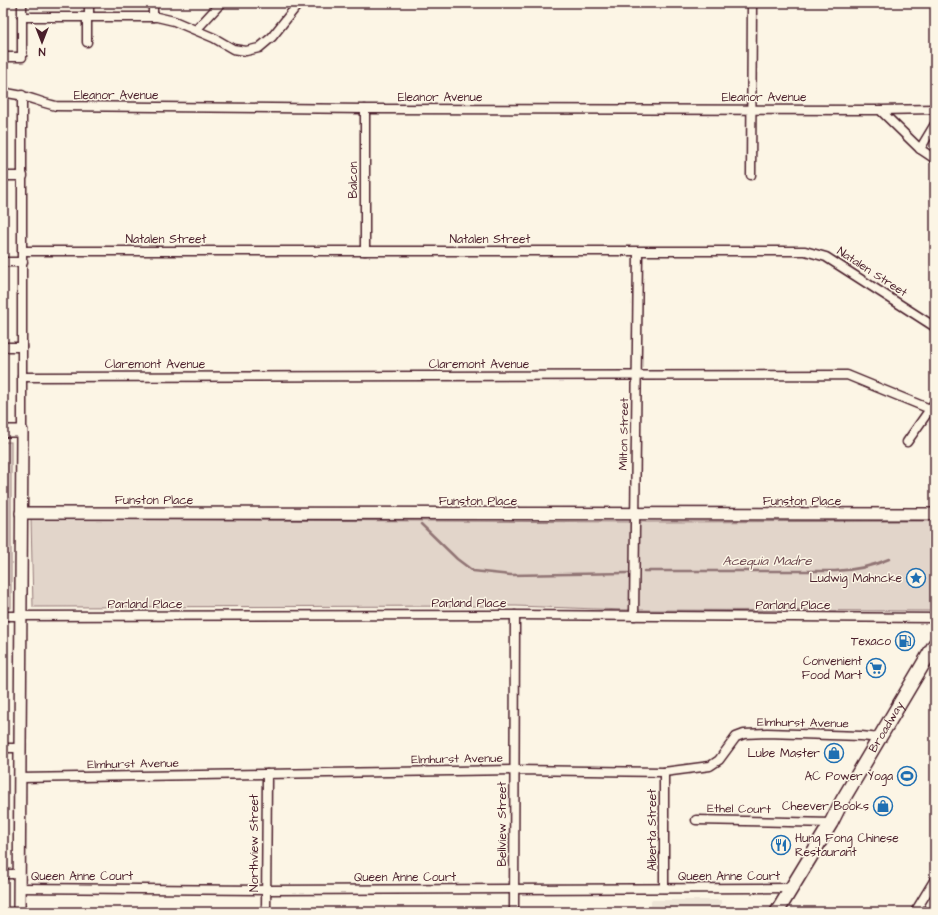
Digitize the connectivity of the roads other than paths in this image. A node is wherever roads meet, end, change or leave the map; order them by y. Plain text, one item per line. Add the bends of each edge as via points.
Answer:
1 (22, 3) edge
2 (89, 3) edge
3 (153, 3) edge
4 (221, 3) edge
5 (299, 3) edge
6 (752, 3) edge
7 (22, 17) junction
8 (88, 17) junction
9 (153, 17) junction
10 (196, 30) junction
11 (87, 42) dead end
12 (3, 57) edge
13 (3, 93) edge
14 (22, 95) junction
15 (365, 109) junction
16 (752, 109) junction
17 (935, 109) edge
18 (880, 110) junction
19 (935, 124) edge
20 (920, 149) junction
21 (935, 159) edge
22 (750, 175) dead end
23 (3, 176) edge
24 (23, 176) junction
25 (23, 251) junction
26 (365, 251) junction
27 (638, 252) junction
28 (3, 262) edge
29 (23, 262) junction
30 (935, 327) edge
31 (3, 347) edge
32 (22, 347) junction
33 (22, 376) junction
34 (637, 376) junction
35 (933, 405) edge
36 (3, 431) edge
37 (22, 431) junction
38 (907, 442) dead end
39 (22, 512) junction
40 (634, 514) junction
41 (935, 514) edge
42 (515, 615) junction
43 (3, 616) edge
44 (21, 616) junction
45 (634, 616) junction
46 (935, 618) edge
47 (935, 644) edge
48 (880, 738) junction
49 (3, 748) edge
50 (20, 748) junction
51 (514, 770) junction
52 (664, 772) junction
53 (267, 774) junction
54 (20, 778) junction
55 (696, 820) dead end
56 (831, 823) junction
57 (3, 874) edge
58 (20, 874) junction
59 (935, 879) edge
60 (20, 888) junction
61 (664, 888) junction
62 (791, 888) junction
63 (514, 889) junction
64 (266, 890) junction
65 (19, 912) edge
66 (266, 912) edge
67 (514, 912) edge
68 (777, 912) edge
69 (916, 912) edge

1 - 7 street
2 - 8 street
3 - 9 street
4 - 10 street
5 - 10 street via 272,37 259,48 246,51 233,49
6 - 16 street
7 - 8 street
7 - 12 street via 22,57
8 - 9 street
8 - 11 street
9 - 10 street via 174,21
13 - 14 street, Eleanor Avenue
14 - 15 street, Eleanor Avenue via 56,106
14 - 24 street
15 - 16 street, Eleanor Avenue
15 - 26 street, Balcon
16 - 18 street, Eleanor Avenue
16 - 22 street
17 - 18 street, Eleanor Avenue
18 - 20 street
19 - 20 street
20 - 21 street
23 - 24 street
24 - 25 street
25 - 26 street, Natalen Street
25 - 29 street
26 - 27 street, Natalen Street
27 - 30 street, Natalen Street via 805,251 826,257
27 - 34 street, Milton Street
28 - 29 street
29 - 32 street
31 - 32 street
32 - 33 street
33 - 34 street, Claremont Avenue
33 - 37 street
34 - 35 street, Claremont Avenue via 847,375
34 - 40 street, Milton Street
35 - 38 street
36 - 37 street
37 - 39 street
39 - 40 street, Funston Place
39 - 44 street
40 - 41 street, Funston Place
40 - 45 street, Milton Street
42 - 44 street, Parland Place
42 - 45 street, Parland Place
42 - 51 street, Bellview Street
43 - 44 street, Parland Place
44 - 50 street
45 - 46 street, Parland Place
47 - 48 main road, Broadway
48 - 52 street, Elmhurst Avenue via 744,734 736,737 719,760 710,766
48 - 56 main road, Broadway
49 - 50 street
50 - 54 street
51 - 52 street, Elmhurst Avenue
51 - 53 street, Elmhurst Avenue
51 - 63 street, Bellview Street
52 - 61 street, Alberta Street
53 - 54 street, Elmhurst Avenue
53 - 64 street, Northview Street
54 - 58 street
55 - 56 street, Ethel Court
56 - 62 main road, Broadway
57 - 58 street, Queen Anne Court
58 - 60 street
59 - 69 street
60 - 64 street, Queen Anne Court
60 - 65 street
61 - 62 street, Queen Anne Court
61 - 63 street, Queen Anne Court
62 - 68 main road, Broadway
63 - 64 street, Queen Anne Court
63 - 67 street, Bellview Street
64 - 66 street, Northview Street

